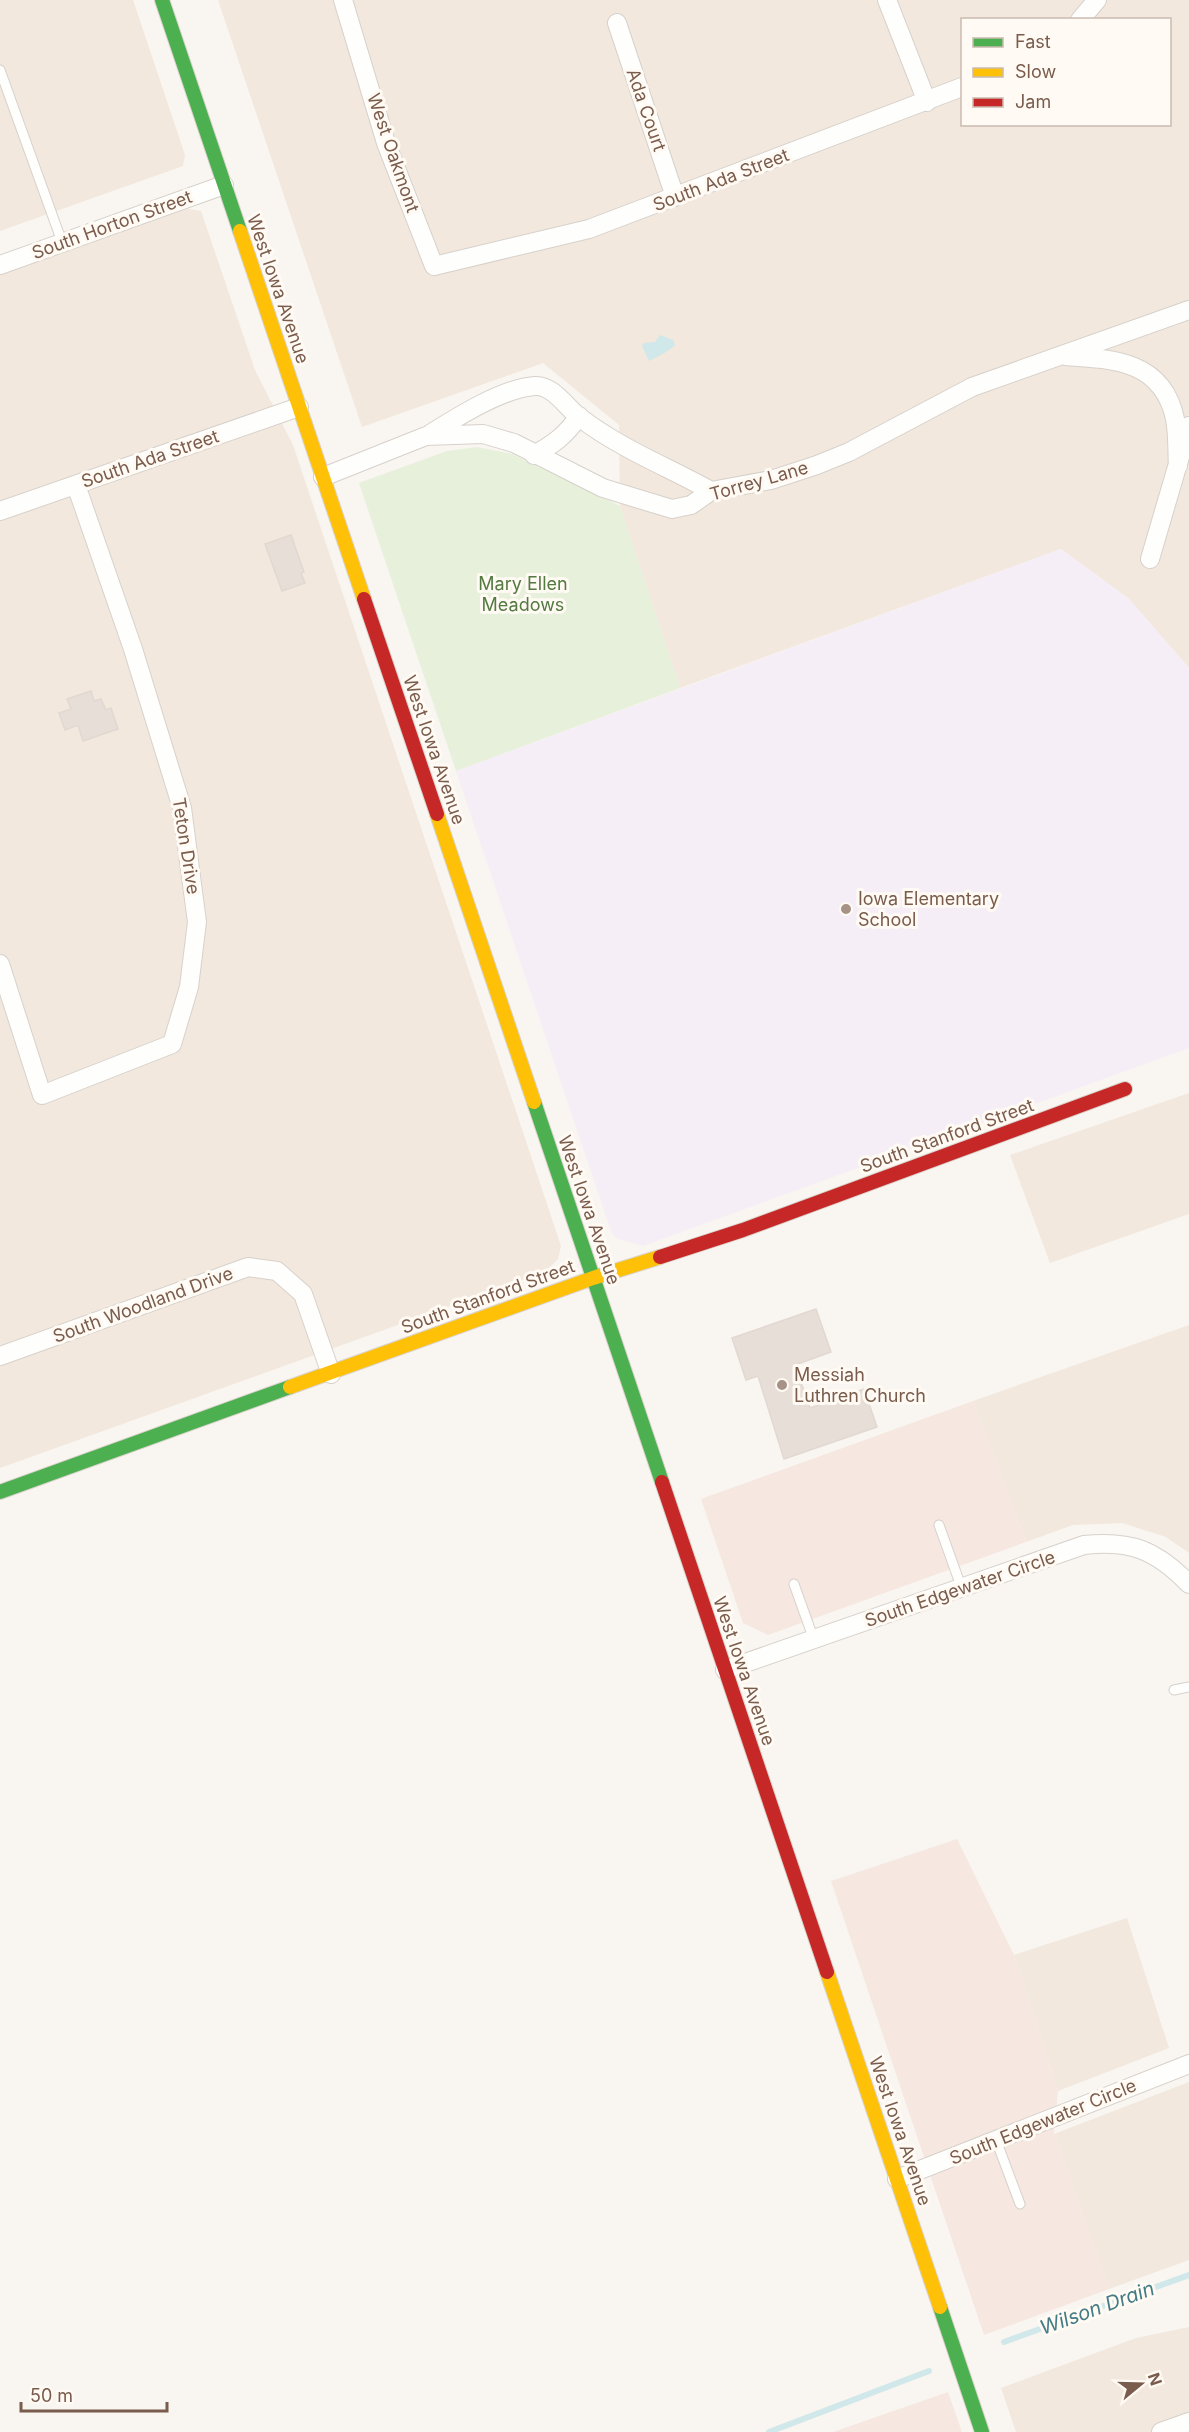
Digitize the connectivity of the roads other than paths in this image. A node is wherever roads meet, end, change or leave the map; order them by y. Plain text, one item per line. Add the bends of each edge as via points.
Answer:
1 (162, 0) edge
2 (343, 0) edge
3 (886, 0) edge
4 (1097, 0) edge
5 (1082, 18) edge
6 (616, 23) dead end
7 (0, 70) edge
8 (961, 88) edge
9 (927, 102) junction
10 (224, 184) junction
11 (675, 198) junction
12 (62, 242) junction
13 (475, 256) joint
14 (0, 265) edge
15 (1189, 310) edge
16 (1056, 356) junction
17 (299, 406) junction
18 (579, 416) junction
19 (1189, 426) edge
20 (426, 436) junction
21 (534, 455) junction
22 (1178, 466) junction
23 (322, 477) junction
24 (76, 485) junction
25 (711, 491) junction
26 (0, 512) edge
27 (1150, 558) dead end
28 (0, 964) edge
29 (1125, 1089) dead end
30 (592, 1278) junction
31 (0, 1356) edge
32 (331, 1374) junction
33 (0, 1492) edge
34 (939, 1526) dead end
35 (794, 1584) dead end
36 (1189, 1584) edge
37 (962, 1589) junction
38 (814, 1640) junction
39 (725, 1670) junction
40 (1189, 1687) edge
41 (1174, 1690) dead end
42 (1189, 2064) edge
43 (996, 2140) junction
44 (897, 2179) junction
45 (1020, 2204) dead end
46 (1189, 2422) edge
47 (982, 2432) edge
48 (1161, 2432) edge

1 - 10 street, West Iowa Avenue
2 - 13 street, West Oakmont via 386,143 434,266
3 - 9 street
4 - 5 street
6 - 11 street, Ada Court
7 - 12 lane
8 - 9 street, South Ada Street
9 - 11 street, South Ada Street
10 - 12 street, South Horton Street
10 - 17 street, West Iowa Avenue
11 - 13 street, South Ada Street via 589,229
12 - 14 street, South Horton Street
15 - 16 street, Torrey Lane
16 - 22 street via 1125,363 1163,386 1175,419
16 - 25 street, Torrey Lane via 972,387 817,465 771,480
17 - 23 street, West Iowa Avenue
17 - 24 street, South Ada Street
18 - 20 street via 546,388 534,386 480,406
18 - 21 street via 556,443
18 - 25 street via 648,461
19 - 22 street
20 - 21 street, Torrey Lane via 483,434 514,443
20 - 23 street, Torrey Lane
21 - 25 street, Torrey Lane via 603,488 672,509 691,505
22 - 27 street
23 - 30 street, West Iowa Avenue
24 - 26 street, South Ada Street
24 - 28 street, Teton Drive via 134,649 182,808 197,922 189,987 172,1044 42,1095
29 - 30 street, South Stanford Street via 743,1230
30 - 32 street, South Stanford Street
30 - 39 street, West Iowa Avenue
31 - 32 street, South Woodland Drive via 248,1267 277,1271 303,1294
32 - 33 street, South Stanford Street
34 - 37 lane
35 - 38 lane
36 - 37 street, South Edgewater Circle via 1168,1562 1137,1546 1108,1542 1084,1545
37 - 38 street, South Edgewater Circle
38 - 39 street, South Edgewater Circle
39 - 44 street, West Iowa Avenue
40 - 41 lane
42 - 43 street, South Edgewater Circle
43 - 44 street, South Edgewater Circle
43 - 45 lane
44 - 47 street, West Iowa Avenue
46 - 48 street

